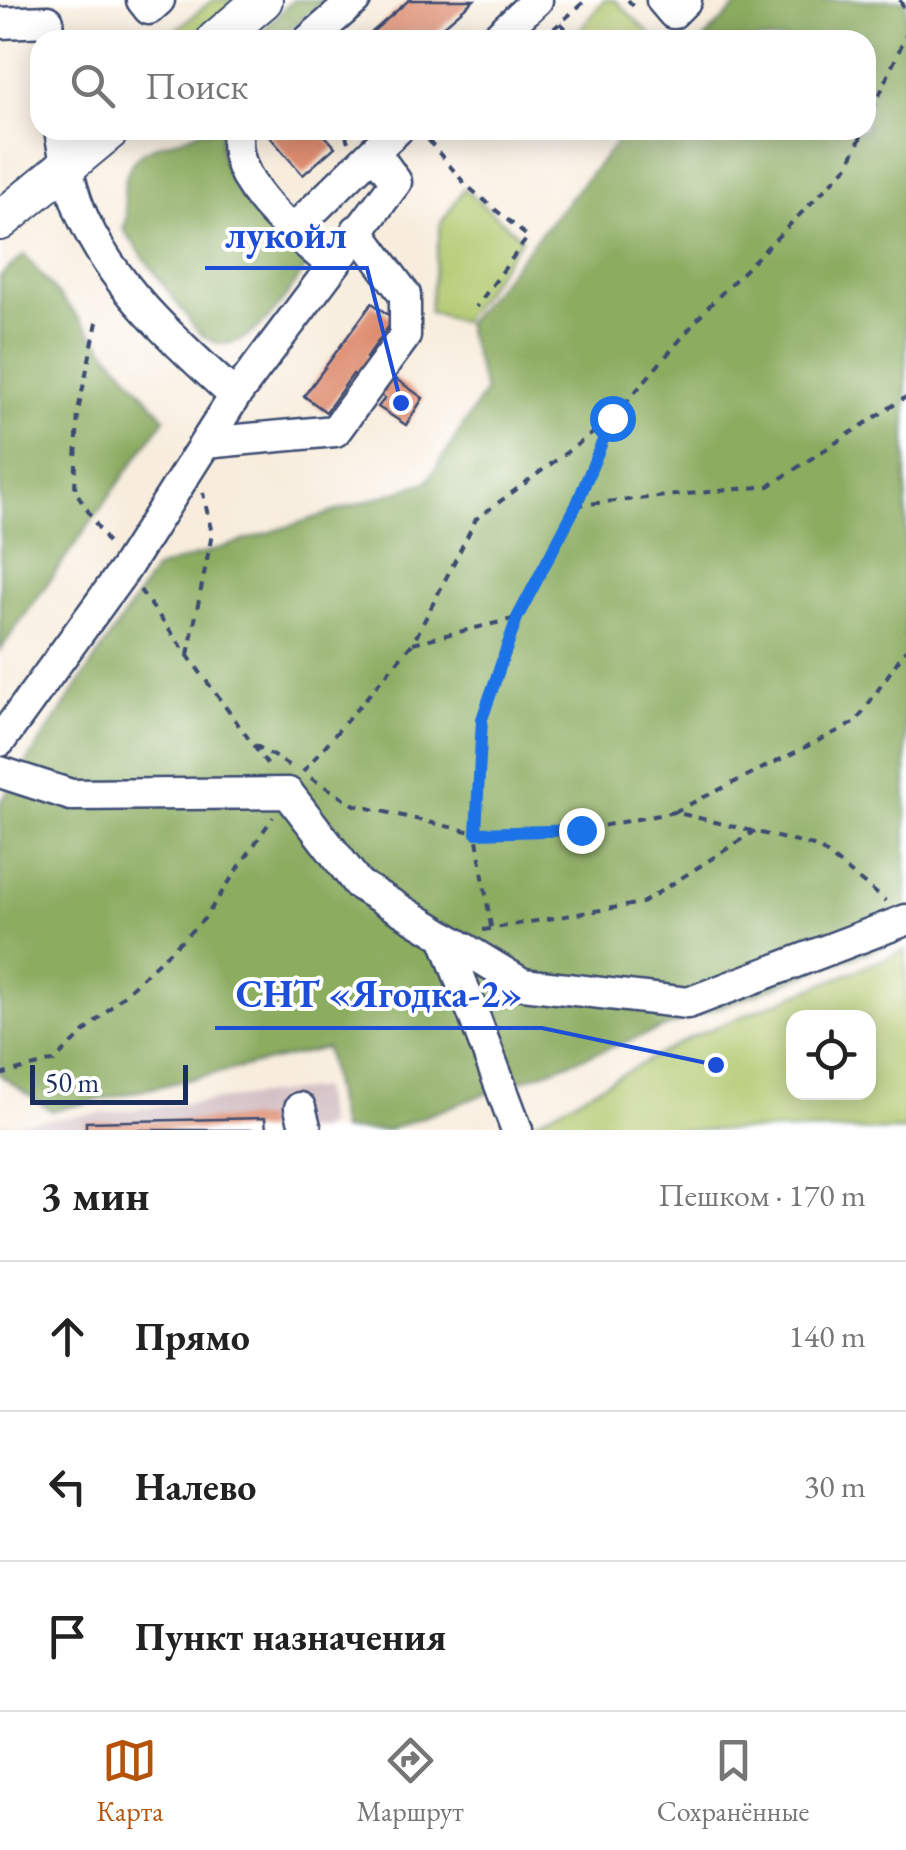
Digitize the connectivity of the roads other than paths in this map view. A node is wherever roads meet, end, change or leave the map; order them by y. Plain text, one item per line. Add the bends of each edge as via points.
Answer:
1 (142, 0) edge
2 (159, 0) edge
3 (263, 0) edge
4 (355, 0) edge
5 (537, 0) edge
6 (662, 0) edge
7 (686, 0) edge
8 (48, 20) edge
9 (0, 23) edge
10 (228, 30) edge
11 (320, 30) edge
12 (505, 30) edge
13 (238, 140) edge
14 (367, 140) edge
15 (369, 140) edge
16 (63, 148) edge
17 (0, 221) edge
18 (293, 230) junction
19 (358, 230) junction
20 (332, 264) junction
21 (235, 396) junction
22 (200, 451) junction
23 (0, 741) edge
24 (0, 772) edge
25 (899, 913) edge
26 (444, 936) junction
27 (517, 1130) edge

1 - 2 street via 148,9
3 - 10 main road
4 - 11 street
5 - 12 street
6 - 7 street via 673,12
8 - 9 street
13 - 18 street via 247,176
14 - 18 street
15 - 19 street via 396,182
16 - 17 main road
16 - 21 street via 84,219 109,264 177,344
18 - 20 street
19 - 20 street
19 - 22 street via 405,294 406,336 336,431
20 - 21 street
21 - 22 street
22 - 23 street via 125,569
24 - 26 street via 72,795 295,783 358,884
25 - 26 street via 688,1002 522,984
26 - 27 street

